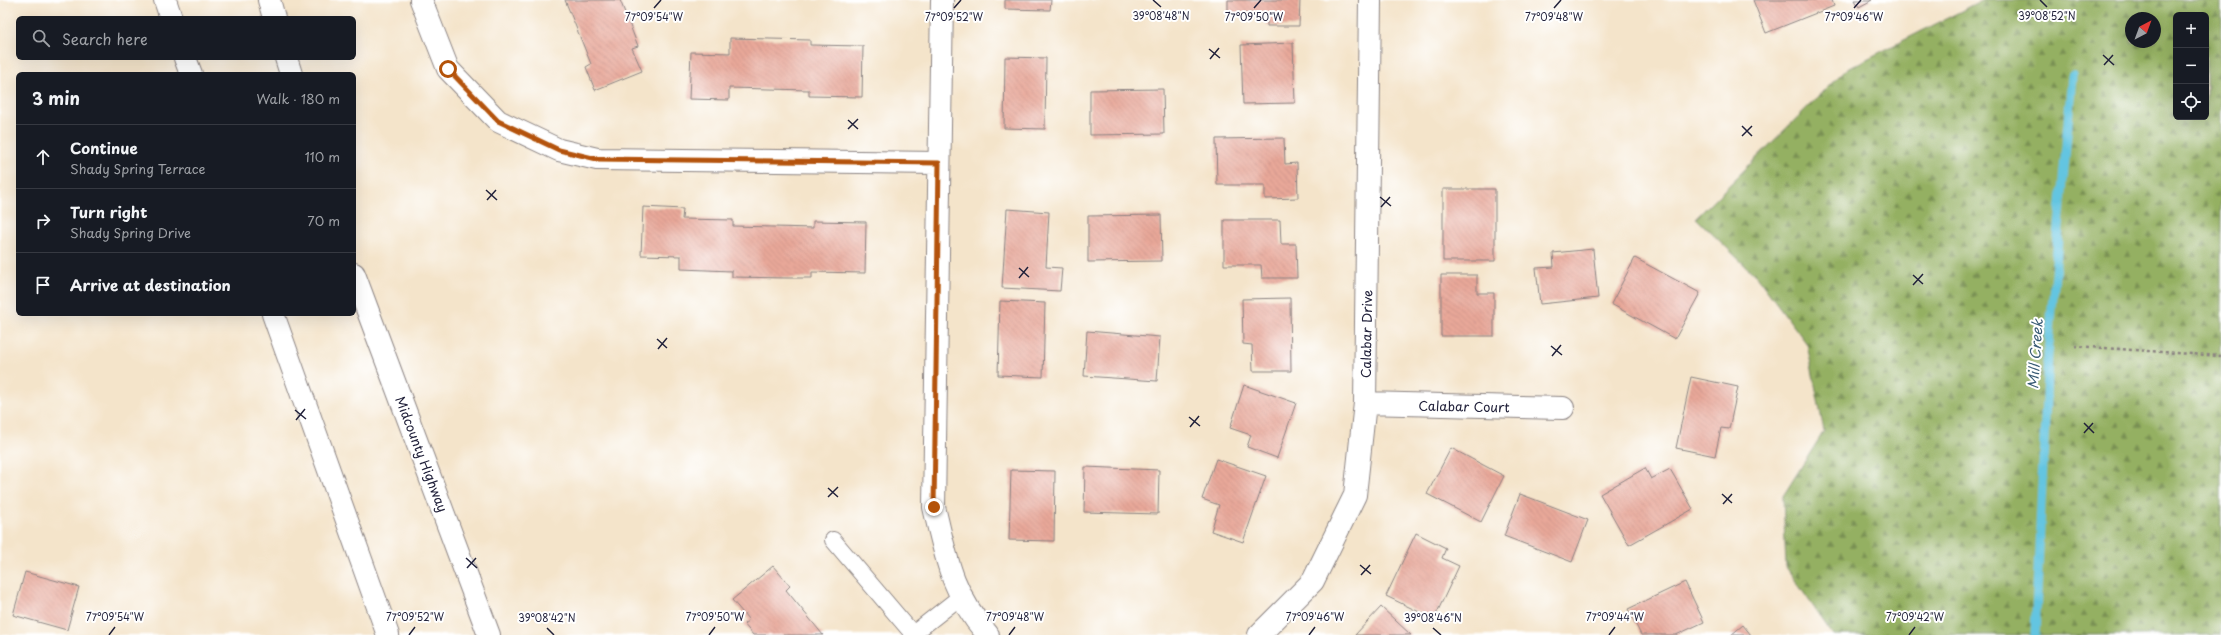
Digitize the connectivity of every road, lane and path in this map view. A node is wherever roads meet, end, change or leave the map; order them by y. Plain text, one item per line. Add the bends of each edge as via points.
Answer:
1 (165, 0) edge
2 (269, 0) edge
3 (421, 0) edge
4 (942, 0) edge
5 (1370, 0) edge
6 (170, 16) edge
7 (273, 16) edge
8 (186, 60) edge
9 (286, 60) edge
10 (189, 72) edge
11 (290, 72) edge
12 (939, 163) junction
13 (356, 279) edge
14 (274, 316) edge
15 (2075, 346) dead end
16 (2221, 356) edge
17 (1365, 404) junction
18 (1562, 408) dead end
19 (833, 540) dead end
20 (960, 597) junction
21 (388, 635) edge
22 (489, 635) edge
23 (988, 635) edge
24 (1259, 635) edge

1 - 6 street
2 - 7 street
3 - 12 street via 448,69 498,121 559,150 597,159
4 - 12 street
5 - 17 street, Calabar Drive
8 - 10 street
9 - 11 street
12 - 20 street via 934,507 948,565
13 - 22 street, Midcounty Highway
14 - 21 street
15 - 16 path
17 - 18 street, Calabar Court
17 - 24 street, Calabar Drive via 1355,495 1313,581
19 - 20 lane via 913,634
20 - 23 street

